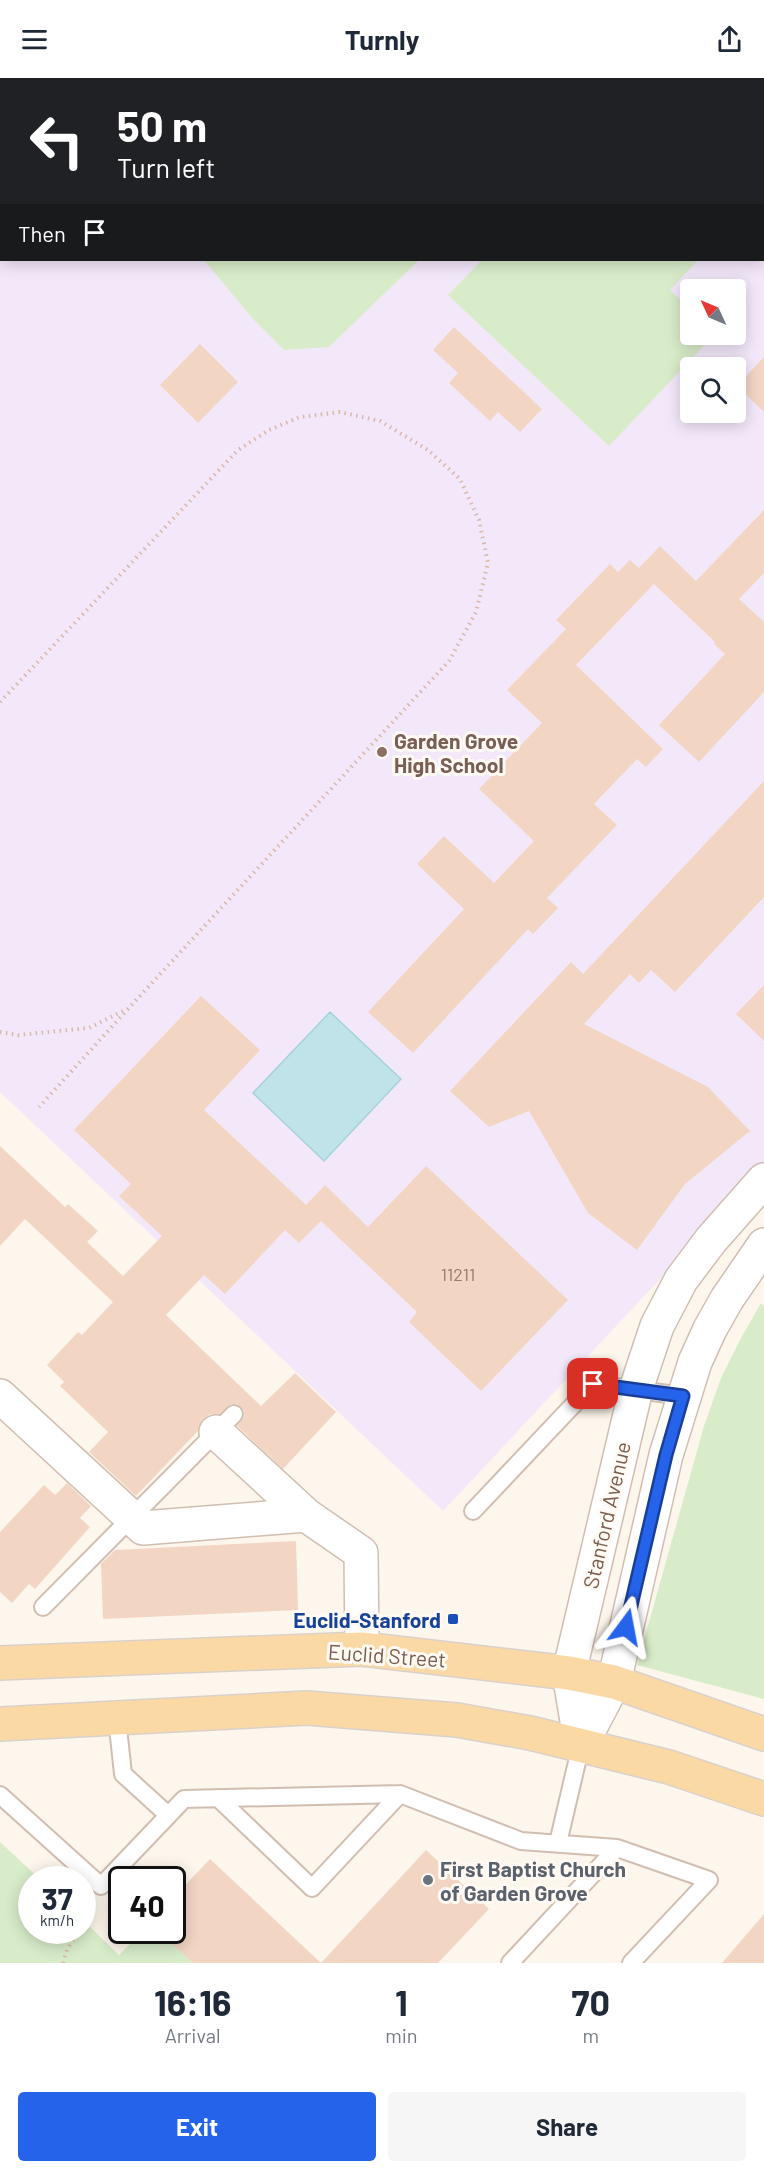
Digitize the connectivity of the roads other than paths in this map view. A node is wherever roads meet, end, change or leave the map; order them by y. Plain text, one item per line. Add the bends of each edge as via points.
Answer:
1 (764, 1180) edge
2 (764, 1245) edge
3 (636, 1389) junction
4 (0, 1396) edge
5 (683, 1396) junction
6 (225, 1423) joint
7 (473, 1511) dead end
8 (306, 1515) junction
9 (130, 1517) junction
10 (43, 1607) dead end
11 (362, 1649) junction
12 (0, 1663) edge
13 (569, 1673) junction
14 (614, 1682) junction
15 (117, 1718) junction
16 (0, 1724) edge
17 (764, 1734) edge
18 (581, 1745) junction
19 (400, 1794) junction
20 (0, 1795) edge
21 (218, 1798) junction
22 (764, 1799) edge
23 (168, 1815) junction
24 (558, 1843) junction
25 (617, 1848) junction
26 (510, 1963) edge
27 (631, 1963) edge

1 - 3 street, Stanford Avenue via 681,1280 657,1326
2 - 5 street via 710,1329
3 - 5 lane
3 - 7 lane via 593,1384
3 - 13 street, Stanford Avenue
4 - 9 street
5 - 14 street
6 - 8 street
6 - 9 lane
8 - 9 street via 143,1528
8 - 11 street via 361,1553
9 - 10 lane
11 - 12 main road, Euclid Street
11 - 13 main road, Euclid Street
13 - 14 main road, Euclid Street
13 - 18 street, Stanford Avenue
14 - 17 main road, Euclid Street
14 - 18 street
15 - 16 main road
15 - 18 main road via 307,1708 456,1720
15 - 23 lane via 123,1774
18 - 22 main road via 669,1767
18 - 24 lane
19 - 21 lane
19 - 21 lane via 312,1888
19 - 24 lane via 521,1841
20 - 23 lane via 101,1886
21 - 23 lane via 184,1799
24 - 25 lane
25 - 26 lane
25 - 27 lane via 709,1880

